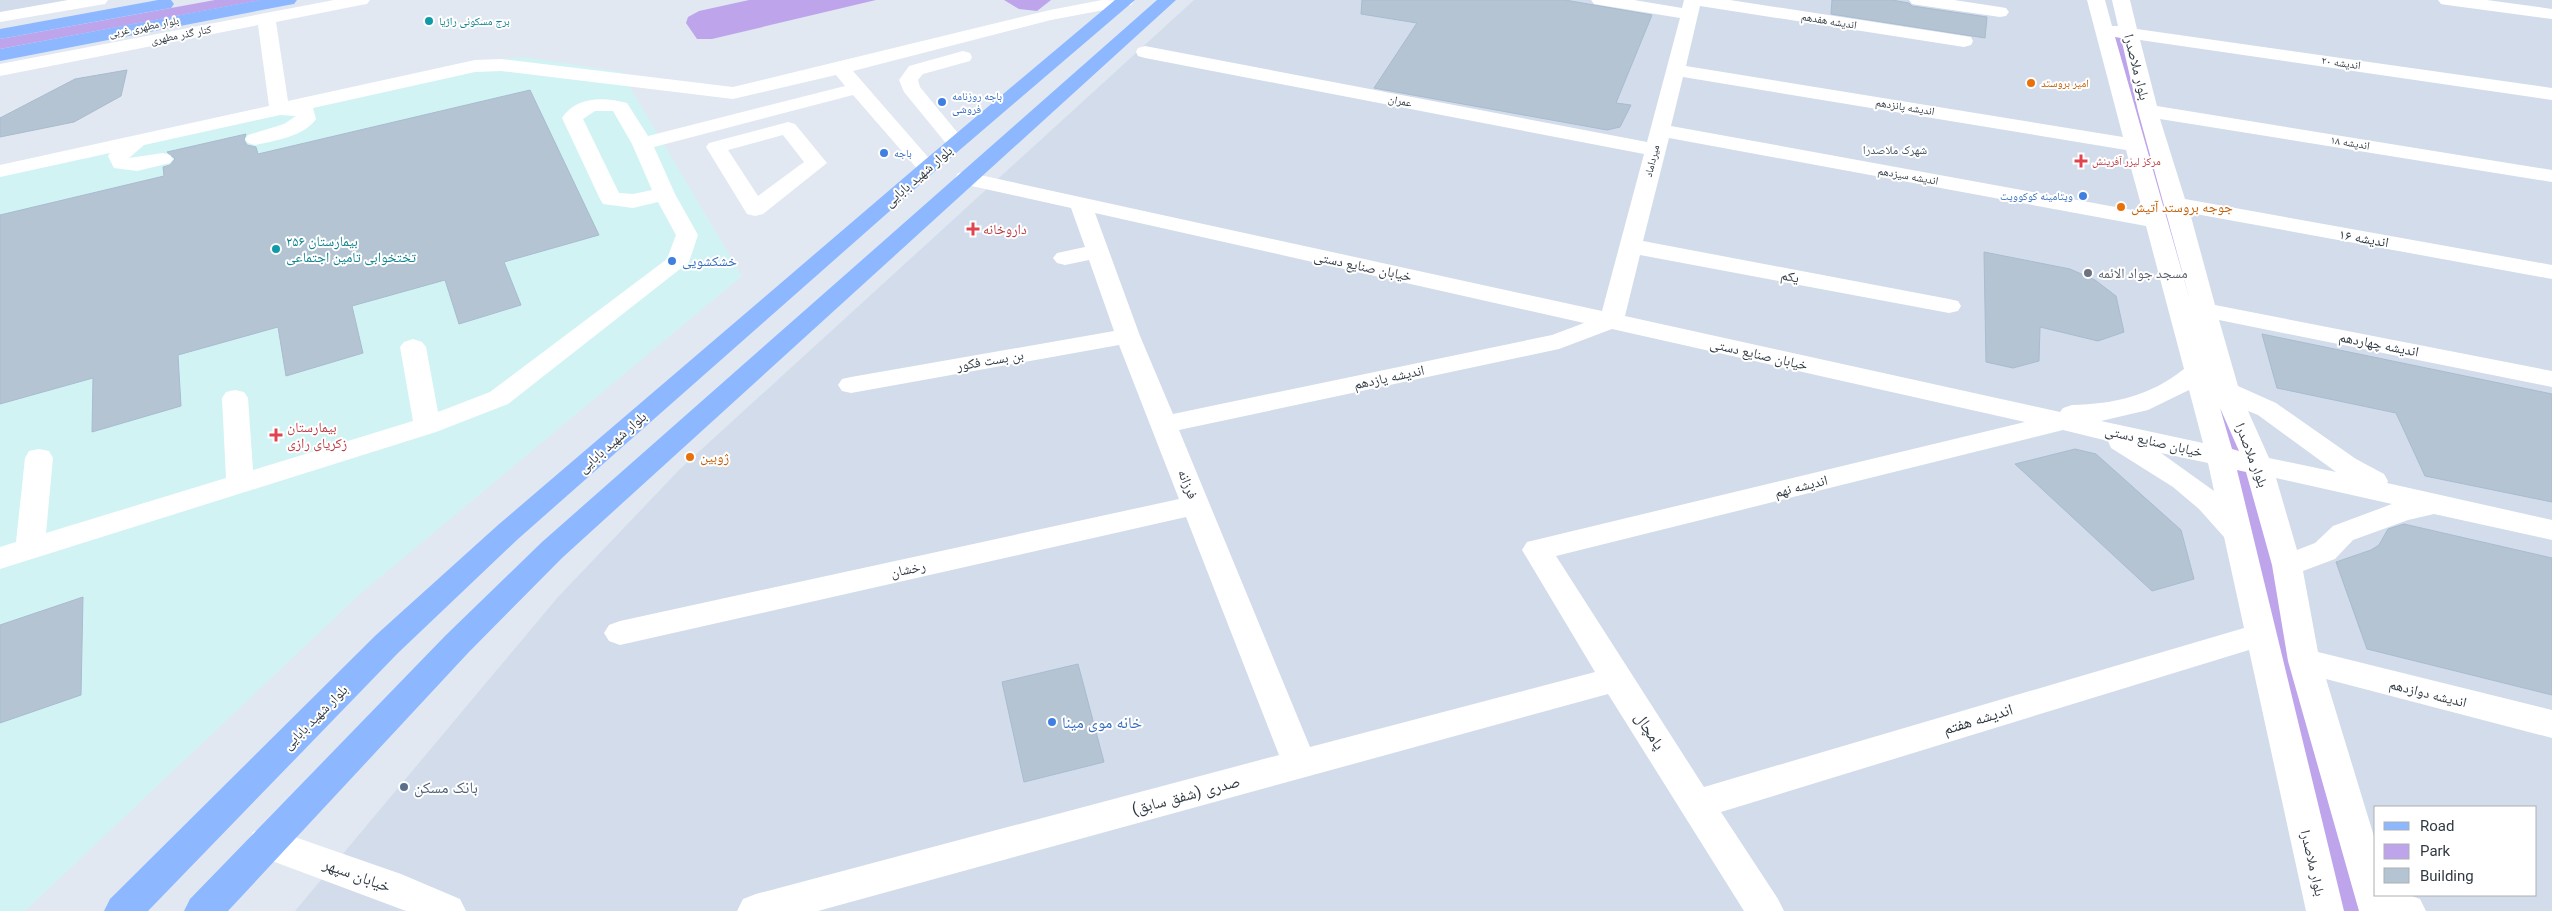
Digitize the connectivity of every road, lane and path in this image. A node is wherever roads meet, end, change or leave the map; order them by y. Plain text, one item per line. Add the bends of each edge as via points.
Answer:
1 (99, 0) edge
2 (187, 0) edge
3 (288, 0) edge
4 (361, 0) edge
5 (1126, 0) edge
6 (1167, 0) edge
7 (1600, 0) edge
8 (1918, 0) edge
9 (2096, 0) edge
10 (2120, 0) edge
11 (2447, 0) edge
12 (1692, 5) edge
13 (34, 6) edge
14 (2000, 12) dead end
15 (2552, 14) edge
16 (0, 18) edge
17 (266, 18) junction
18 (1102, 20) junction
19 (2102, 29) junction
20 (1056, 33) dead end
21 (2129, 33) junction
22 (0, 34) edge
23 (1964, 41) dead end
24 (1145, 52) dead end
25 (980, 53) dead end
26 (0, 55) edge
27 (840, 68) junction
28 (0, 70) edge
29 (1675, 70) junction
30 (859, 88) junction
31 (739, 92) junction
32 (2552, 94) edge
33 (279, 110) junction
34 (2148, 111) junction
35 (758, 125) junction
36 (255, 139) dead end
37 (138, 140) junction
38 (1658, 140) junction
39 (642, 144) junction
40 (956, 144) junction
41 (2135, 145) junction
42 (163, 159) dead end
43 (927, 168) junction
44 (0, 171) edge
45 (2552, 176) edge
46 (966, 178) junction
47 (664, 194) junction
48 (1080, 203) junction
49 (2176, 204) junction
50 (2156, 221) junction
51 (1631, 246) junction
52 (1096, 252) junction
53 (1065, 258) dead end
54 (2552, 272) edge
55 (1949, 306) dead end
56 (2205, 310) junction
57 (1612, 321) junction
58 (1128, 336) junction
59 (413, 347) dead end
60 (2197, 371) junction
61 (2552, 379) edge
62 (851, 385) dead end
63 (2226, 391) junction
64 (235, 398) dead end
65 (2033, 414) junction
66 (2075, 424) junction
67 (1164, 425) junction
68 (427, 426) junction
69 (2220, 456) junction
70 (39, 458) dead end
71 (2258, 464) junction
72 (240, 484) junction
73 (2430, 502) junction
74 (1196, 505) junction
75 (2552, 530) edge
76 (2237, 534) junction
77 (30, 549) junction
78 (1537, 550) joint
79 (0, 558) edge
80 (2287, 565) junction
81 (620, 632) dead end
82 (2260, 635) junction
83 (2304, 661) junction
84 (1616, 678) junction
85 (2552, 724) edge
86 (1300, 764) junction
87 (1696, 804) junction
88 (266, 843) junction
89 (2374, 869) edge
90 (2383, 896) edge
91 (399, 901) edge
92 (2387, 908) edge
93 (123, 911) edge
94 (203, 911) edge
95 (447, 911) edge
96 (756, 911) edge
97 (1765, 911) edge
98 (2325, 911) edge

1 - 13 street
2 - 22 main road, بلوار مطهری غربی
3 - 26 main road, بلوار مطهری غربی
4 - 17 street, کنار گذر مطهری
5 - 18 main road, بلوار شهید بابایی
5 - 27 street
6 - 46 main road
7 - 12 street, اندیشه هفدهم
8 - 14 street
9 - 19 street, بلوار ملاصدرا
10 - 21 street, بلوار ملاصدرا
11 - 15 street
12 - 23 street, اندیشه هفدهم
12 - 29 street, میرداماد
13 - 16 street
17 - 28 street, کنار گذر مطهری
17 - 33 street
18 - 20 street
18 - 40 main road, بلوار شهید بابایی
19 - 21 street, اندیشه ۲۰
19 - 41 street, بلوار ملاصدرا
21 - 32 street, اندیشه ۲۰
21 - 34 street, بلوار ملاصدرا
24 - 38 street, عمران
25 - 40 street via 916,70 908,81
27 - 30 street
27 - 31 street
29 - 38 street, میرداماد
29 - 41 street, اندیشه پانزدهم
30 - 35 street
30 - 43 street
31 - 33 street via 501,65 476,66
31 - 35 street
33 - 36 street via 305,111 306,119 291,128
33 - 37 street
34 - 45 street, اندیشه ۱۸
34 - 49 street, بلوار ملاصدرا
35 - 35 street via 788,128 816,163 754,209 716,147
35 - 39 street
37 - 42 street via 118,156 121,164 137,165
37 - 44 street
38 - 50 street, اندیشه سیزدهم
38 - 51 street, میرداماد
39 - 47 street
39 - 47 street via 620,106 605,103 581,109 572,118 611,198 633,201
40 - 43 main road, بلوار شهید بابایی
41 - 50 street, بلوار ملاصدرا
43 - 93 main road, بلوار شهید بابایی via 501,539 387,644
46 - 48 street, خیابان صنایع دستی
46 - 88 main road via 552,550
47 - 68 street via 687,236 677,262 499,398
48 - 52 street, فرزانه
48 - 57 street, خیابان صنایع دستی
49 - 54 street, اندیشه ۱۶
49 - 56 street, بلوار ملاصدرا
50 - 60 street, بلوار ملاصدرا
51 - 55 street, یکم
51 - 57 street, میرداماد
52 - 53 street
52 - 58 street, فرزانه
56 - 61 street, اندیشه چهاردهم
56 - 63 street, بلوار ملاصدرا
57 - 65 street, خیابان صنایع دستی
57 - 67 street, اندیشه یازدهم via 1559,341
58 - 62 street, بن بست فكور
58 - 67 street, فرزانه
59 - 68 street
60 - 65 street via 2181,386 2136,406 2103,413
60 - 69 street, بلوار ملاصدرا
63 - 71 street, بلوار ملاصدرا
63 - 73 street via 2267,409 2346,466 2379,484
64 - 72 street
65 - 66 street, خیابان صنایع دستی
66 - 69 street, خیابان صنایع دستی
66 - 76 street via 2142,454 2194,487 2214,505
66 - 78 street, اندیشه نهم
67 - 74 street, فرزانه
68 - 72 street
69 - 71 street, خیابان صنایع دستی
69 - 76 street, بلوار ملاصدرا
70 - 77 street
71 - 73 street, خیابان صنایع دستی
71 - 80 street, بلوار ملاصدرا
72 - 77 street
73 - 75 street, خیابان صنایع دستی
73 - 80 street via 2343,533 2325,551
74 - 81 street, رخشان
74 - 86 street, فرزانه
76 - 82 street, بلوار ملاصدرا
77 - 79 street
78 - 84 street, پامچال
80 - 83 street, بلوار ملاصدرا
82 - 87 street, اندیشه هفتم
82 - 98 street, بلوار ملاصدرا
83 - 85 street, اندیشه دوازدهم
83 - 89 street, بلوار ملاصدرا
84 - 86 street, صدری (شفق سابق)
84 - 87 street, پامچال
86 - 96 street, صدری (شفق سابق)
87 - 97 street, پامچال
88 - 91 street, خیابان سپهر
88 - 94 main road
90 - 92 street, بلوار ملاصدرا
91 - 95 street, خیابان سپهر

